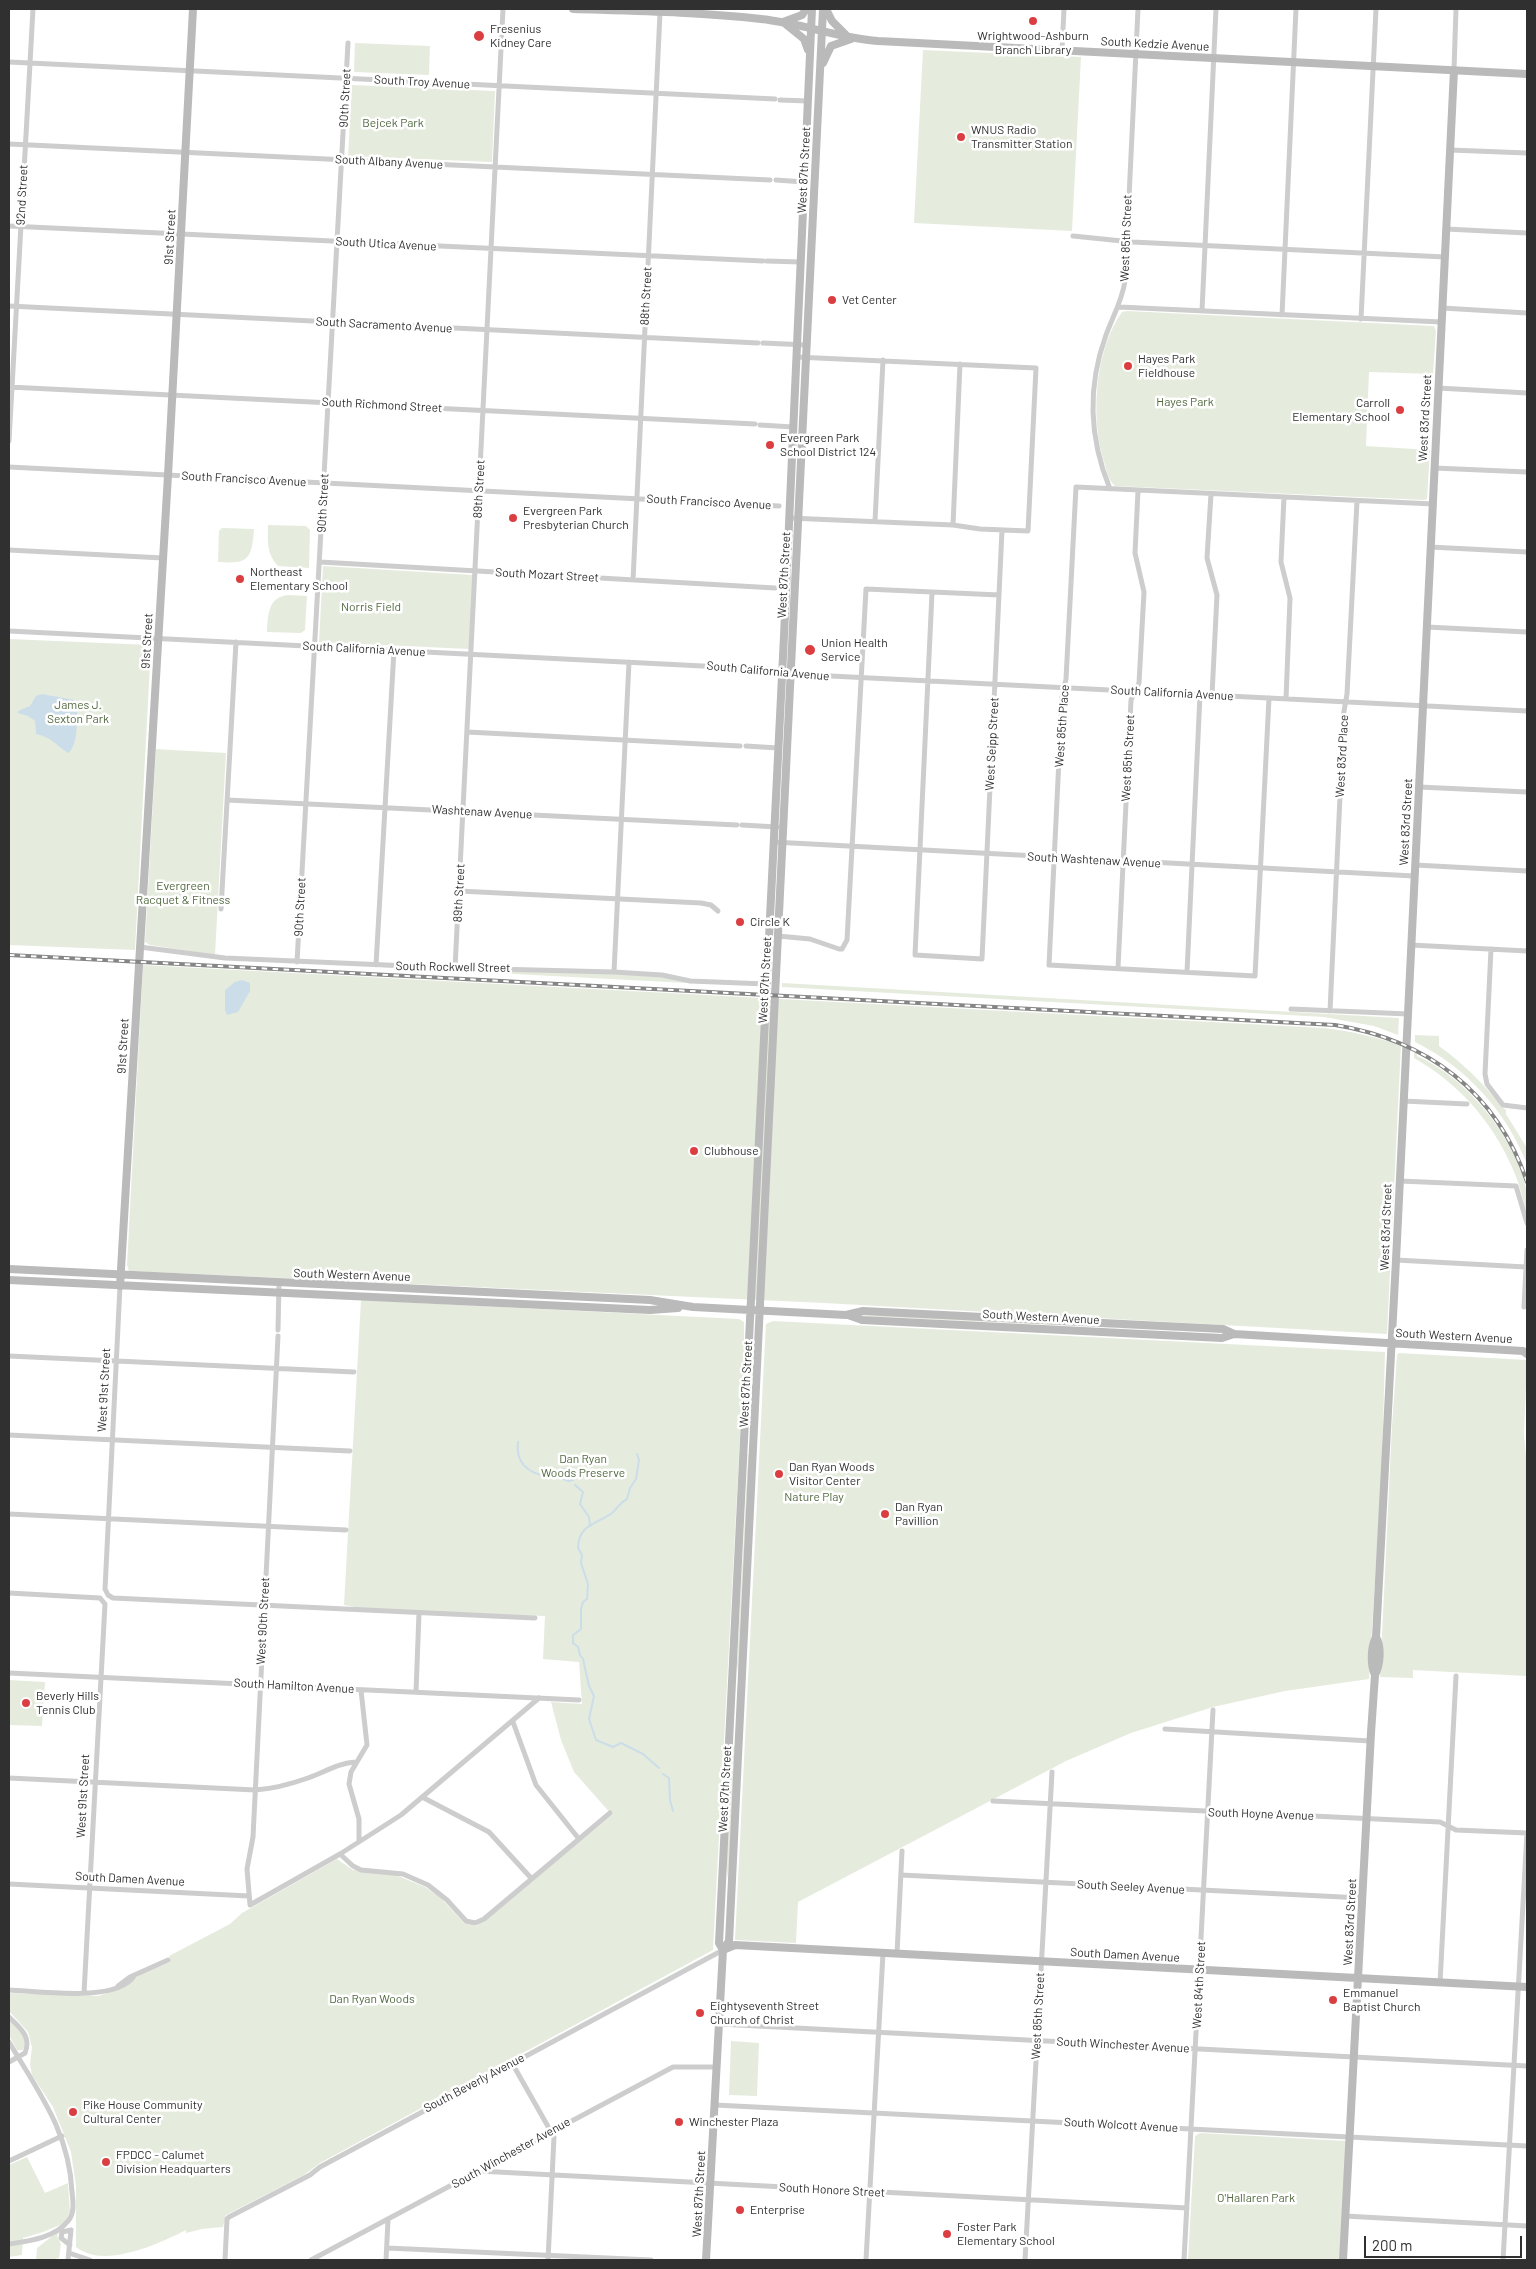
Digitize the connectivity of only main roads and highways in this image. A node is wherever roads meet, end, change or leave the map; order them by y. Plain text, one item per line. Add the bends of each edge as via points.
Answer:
1 (193, 9) edge
2 (573, 9) edge
3 (806, 9) edge
4 (812, 9) edge
5 (825, 9) edge
6 (783, 22) junction
7 (811, 28) junction
8 (822, 31) junction
9 (851, 39) junction
10 (810, 54) junction
11 (820, 70) junction
12 (1454, 70) junction
13 (1527, 74) edge
14 (804, 182) junction
15 (815, 182) junction
16 (771, 898) junction
17 (780, 898) junction
18 (10, 1270) edge
19 (121, 1275) junction
20 (9, 1280) edge
21 (120, 1286) junction
22 (693, 1307) junction
23 (751, 1310) junction
24 (760, 1310) junction
25 (1392, 1344) junction
26 (1526, 1351) edge
27 (723, 1950) junction
28 (1358, 1978) junction
29 (1527, 1987) edge
30 (706, 2260) edge
31 (1343, 2260) edge

1 - 19 main road, 91st Street
2 - 6 main road, South Kedzie Avenue
3 - 6 main road via 802,15
4 - 7 main road, West 87th Street
5 - 8 main road, West 87th Street
5 - 9 main road via 836,27
6 - 7 main road, South Kedzie Avenue
6 - 10 main road via 804,39
7 - 8 main road, South Kedzie Avenue
7 - 10 main road, West 87th Street
8 - 9 main road, South Kedzie Avenue
8 - 11 main road, West 87th Street
9 - 11 main road via 831,46
9 - 12 main road, South Kedzie Avenue
10 - 14 main road, West 87th Street
11 - 15 main road, West 87th Street
12 - 13 main road, South Kedzie Avenue
12 - 25 main road, West 83rd Street
14 - 15 main road
14 - 16 main road, West 87th Street
15 - 17 main road, West 87th Street
16 - 17 main road
16 - 23 main road, West 87th Street
17 - 24 main road, West 87th Street
18 - 19 main road, South Western Avenue
19 - 21 main road, West 91st Street
19 - 22 main road, South Western Avenue via 650,1300
20 - 21 main road, South Western Avenue
21 - 22 main road, South Western Avenue via 650,1310
22 - 23 main road, South Western Avenue
23 - 24 main road, South Western Avenue
23 - 27 main road, West 87th Street via 719,1942
24 - 25 main road, South Western Avenue via 846,1314 862,1320 1222,1338 1234,1334
24 - 27 main road, West 87th Street via 728,1941
25 - 26 main road, South Western Avenue
25 - 28 main road, West 83rd Street via 1376,1637 1380,1643 1370,1741
27 - 28 main road, South Damen Avenue via 736,1945
27 - 30 main road, West 87th Street
28 - 29 main road, South Damen Avenue
28 - 31 main road, West 83rd Street

